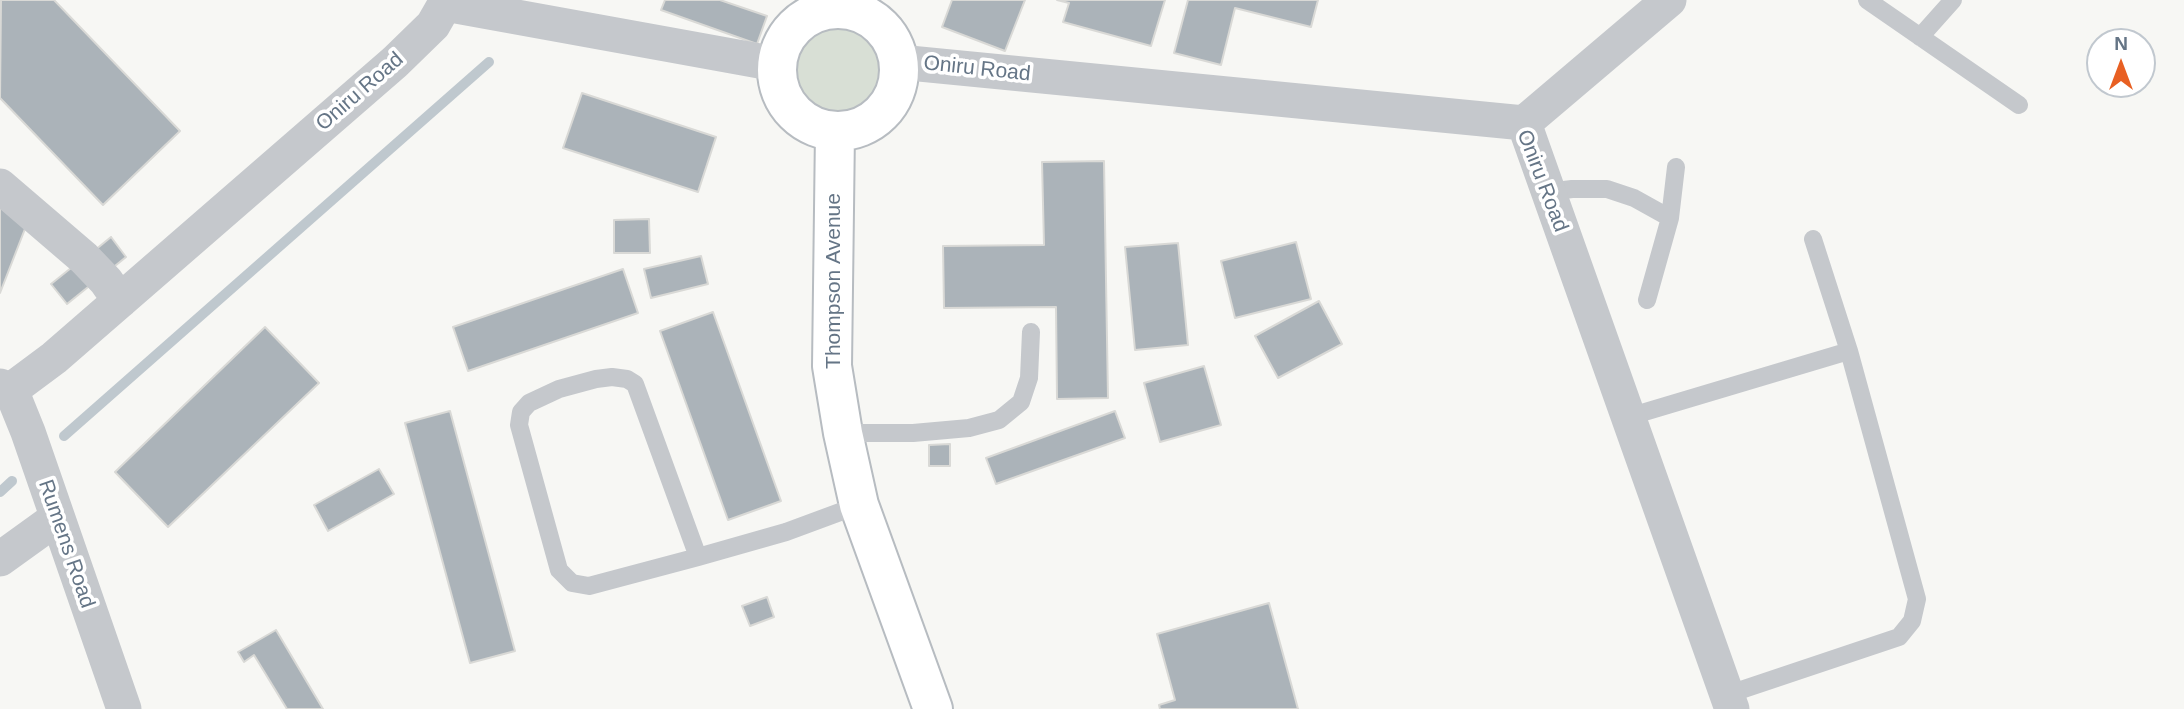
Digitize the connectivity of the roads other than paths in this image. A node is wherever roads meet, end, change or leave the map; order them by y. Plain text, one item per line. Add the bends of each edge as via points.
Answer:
1 (1670, 0) edge
2 (1867, 0) edge
3 (1952, 0) edge
4 (445, 2) edge
5 (838, 5) edge
6 (1920, 37) junction
7 (899, 62) junction
8 (776, 64) junction
9 (2019, 105) dead end
10 (1524, 123) junction
11 (835, 131) junction
12 (1676, 167) dead end
13 (0, 186) edge
14 (1548, 192) junction
15 (1670, 218) junction
16 (1813, 239) dead end
17 (1647, 300) dead end
18 (120, 301) junction
19 (1031, 332) dead end
20 (1849, 351) junction
21 (5, 388) edge
22 (1628, 417) junction
23 (843, 433) junction
24 (859, 505) junction
25 (57, 518) junction
26 (698, 557) junction
27 (0, 559) edge
28 (1729, 702) edge
29 (124, 709) edge
30 (933, 709) edge

1 - 10 street
2 - 6 lane
3 - 6 lane
4 - 8 street, Oniru Road
4 - 18 street, Oniru Road via 433,24 395,62
5 - 7 street via 877,24 891,41
5 - 8 street via 803,20 790,32
6 - 9 lane
7 - 10 street, Oniru Road
7 - 11 street via 898,83 890,103 866,124
8 - 11 street via 779,89 791,111 811,125
10 - 14 street, Oniru Road
11 - 23 street, Thompson Avenue via 832,366
12 - 15 lane
13 - 18 street via 84,258
14 - 15 lane via 1606,189
14 - 22 street, Oniru Road
15 - 17 lane
16 - 20 lane
18 - 21 street, Oniru Road via 54,358
19 - 23 lane via 1029,378 1021,402 999,420 924,432
20 - 22 lane
20 - 28 lane via 1917,599 1912,621 1899,637
21 - 25 street, Rumens Road via 28,432
22 - 28 street, Oniru Road
23 - 24 street, Thompson Avenue
24 - 26 lane
24 - 30 street, Thompson Avenue
25 - 27 street
25 - 29 street, Rumens Road
26 - 26 lane via 635,384 612,377 596,379 529,403 519,425 559,570 572,583 589,586

